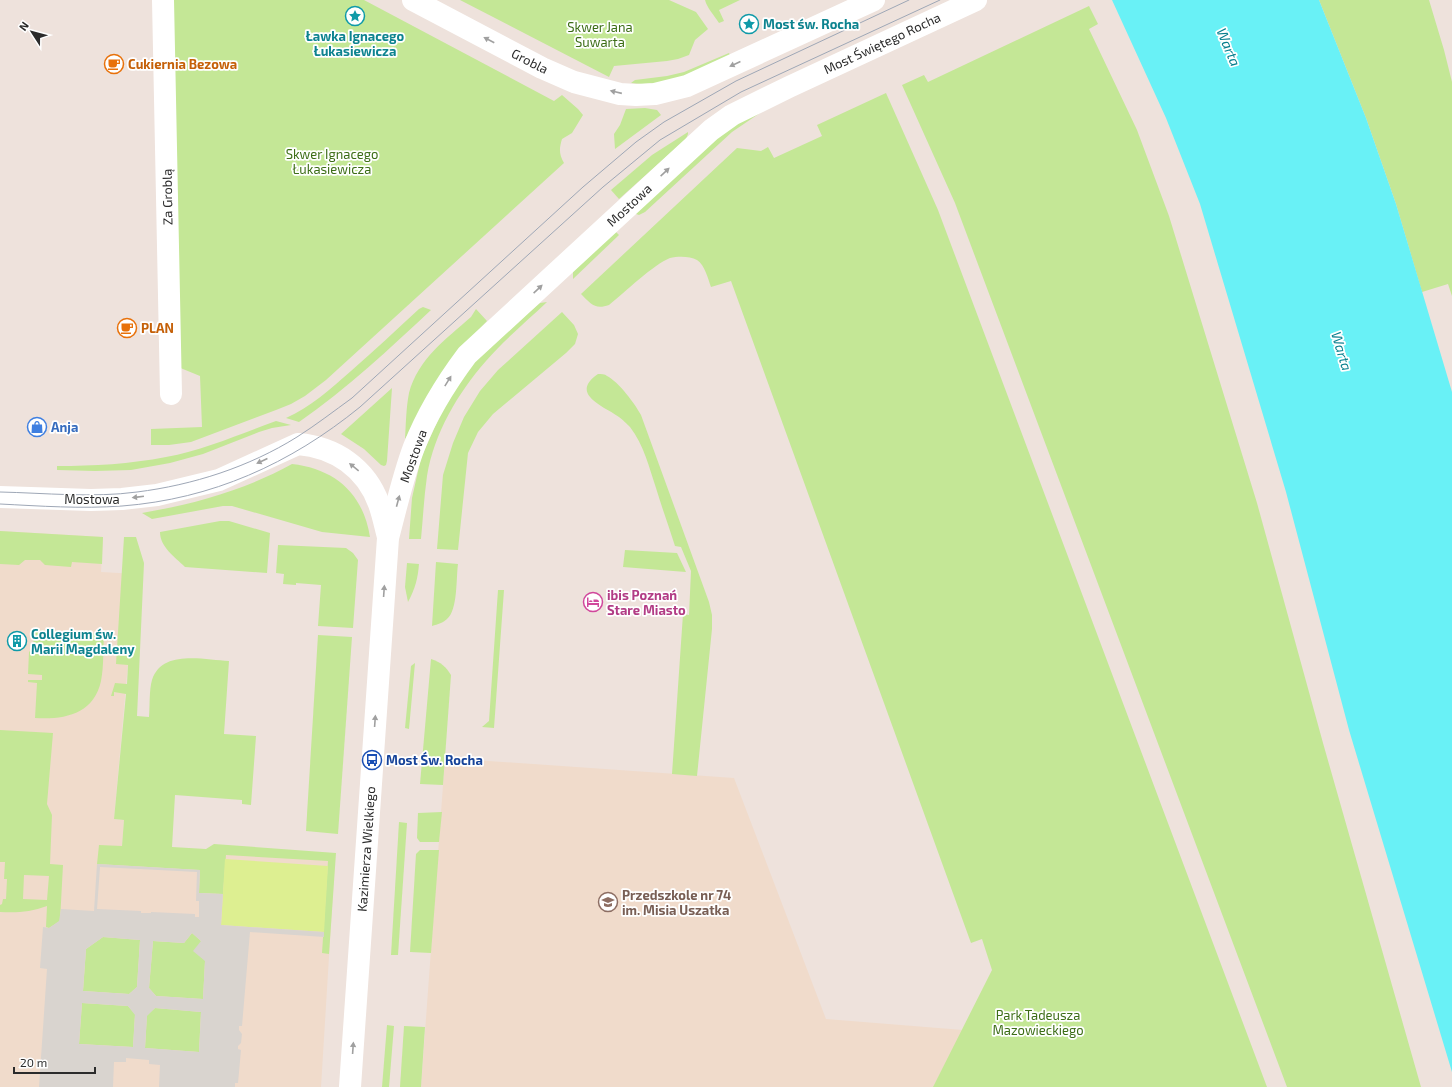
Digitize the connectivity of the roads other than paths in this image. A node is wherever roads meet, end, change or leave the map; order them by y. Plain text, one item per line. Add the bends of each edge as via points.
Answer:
1 (162, 0) edge
2 (413, 0) edge
3 (874, 0) edge
4 (976, 0) edge
5 (789, 87) joint
6 (171, 394) dead end
7 (0, 496) edge
8 (388, 538) junction
9 (350, 1087) edge

1 - 6 street, Za Groblą
3 -> 2 street, Grobla via 687,86 655,94 636,95 620,94 574,82 542,68
4 - 5 street, Most Świętego Rocha
8 -> 5 street, Mostowa via 416,442 440,394 467,354 711,130 732,115
8 -> 7 street, Mostowa via 379,504 370,484 358,470 341,456 308,445 298,444 218,480 157,495 91,500
9 -> 8 street, Kazimierza Wielkiego

